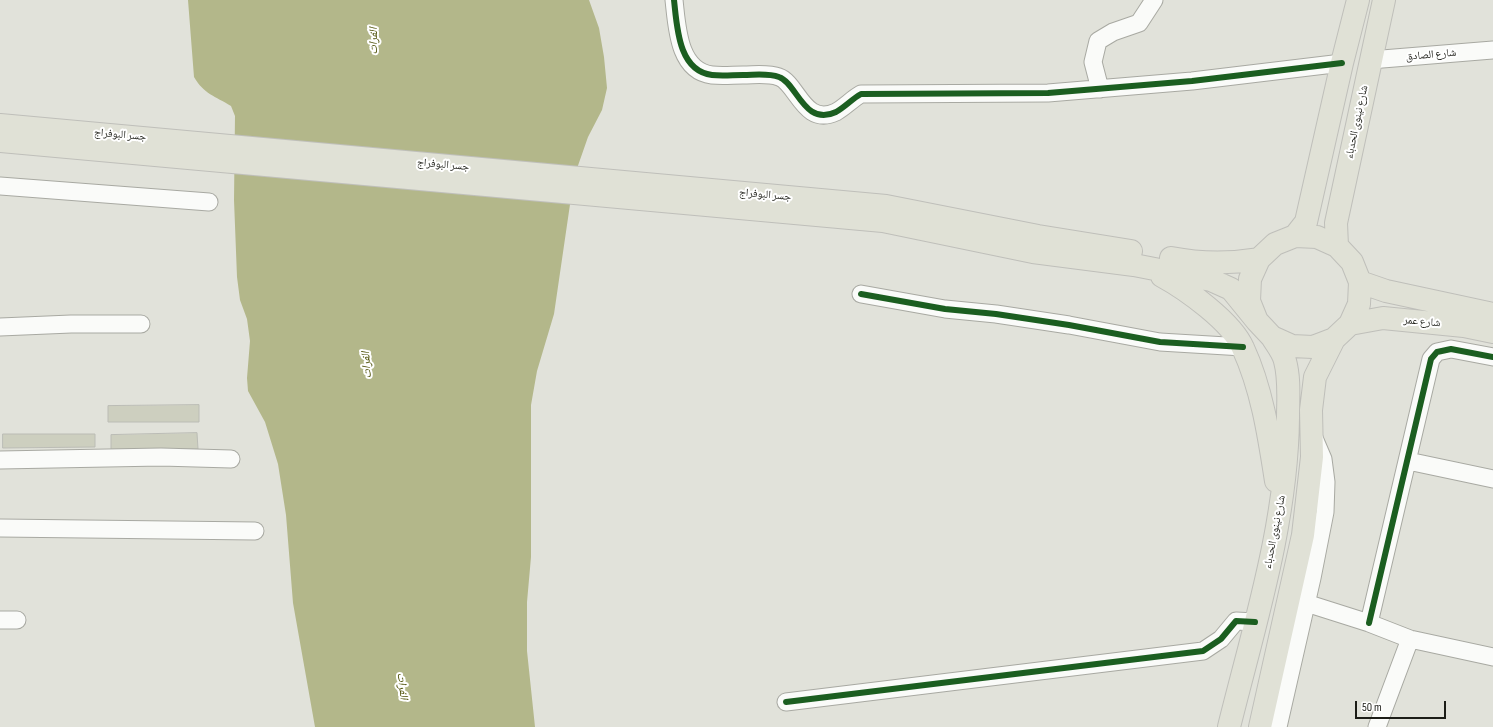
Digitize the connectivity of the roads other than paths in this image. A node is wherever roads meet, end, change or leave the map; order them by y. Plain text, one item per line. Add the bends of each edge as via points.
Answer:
1 (674, 0) edge
2 (1154, 0) edge
3 (1358, 0) edge
4 (1384, 0) edge
5 (1493, 50) edge
6 (1370, 60) junction
7 (1342, 63) junction
8 (1100, 89) junction
9 (8, 134) edge
10 (0, 186) edge
11 (209, 202) dead end
12 (884, 214) junction
13 (1295, 236) junction
14 (1337, 246) junction
15 (1259, 259) junction
16 (1147, 268) junction
17 (1360, 282) junction
18 (861, 294) dead end
19 (1493, 314) edge
20 (1257, 321) junction
21 (141, 324) dead end
22 (1350, 324) junction
23 (0, 327) edge
24 (1493, 332) edge
25 (1272, 337) junction
26 (1334, 339) junction
27 (1243, 347) junction
28 (1493, 357) edge
29 (1311, 431) junction
30 (231, 459) dead end
31 (0, 460) edge
32 (1408, 461) junction
33 (1493, 479) edge
34 (1281, 506) junction
35 (0, 528) edge
36 (255, 531) dead end
37 (1306, 603) junction
38 (1255, 622) junction
39 (1370, 623) junction
40 (1410, 639) junction
41 (1493, 657) edge
42 (786, 702) dead end
43 (1229, 727) edge
44 (1260, 727) edge
45 (1278, 727) edge
46 (1377, 727) edge

1 - 8 street via 682,52 696,69 711,75 771,75 782,78 811,111 825,115 836,112 861,94 1048,93
2 - 8 street via 1139,23 1098,41 1093,62
3 - 7 main road
4 - 6 main road, شارع نينوى الحدباء
5 - 6 street, شارع الصادق
6 - 14 main road, شارع نينوى الحدباء via 1336,223
7 - 8 street via 1208,80
7 - 13 main road via 1306,222
9 - 12 main road, جسر البوفراج
10 - 11 street
12 - 15 main road via 1038,236 1184,261 1232,264
12 - 16 main road via 1033,252
13 - 14 main road via 1317,237
13 - 15 main road via 1275,244
14 - 17 main road via 1352,262
15 - 20 main road via 1250,279 1249,300
16 - 20 main road via 1212,280 1231,289
16 - 27 main road via 1182,287 1234,333
17 - 19 main road, شارع عمر via 1386,291
17 - 22 main road via 1359,304
18 - 27 street via 945,309 1062,324 1160,342
20 - 25 main road
21 - 23 street
22 - 24 main road, شارع عمر via 1382,318 1464,326
22 - 26 main road
25 - 26 main road via 1292,346 1314,347
25 - 34 main road, شارع نينوى الحدباء via 1285,358 1288,375 1288,441
26 - 29 main road via 1315,377
27 - 34 main road via 1261,398
28 - 32 street via 1451,349 1437,352 1431,359
29 - 37 street via 1323,459 1326,482 1325,512
29 - 44 main road via 1312,457 1302,535
30 - 31 street via 161,457
32 - 33 street
32 - 39 street
34 - 38 main road, شارع نينوى الحدباء
35 - 36 street
37 - 39 street
37 - 45 street
38 - 42 street via 1236,621 1221,639 1203,651
38 - 43 main road, شارع نينوى الحدباء
39 - 40 street
40 - 41 street
40 - 46 street

